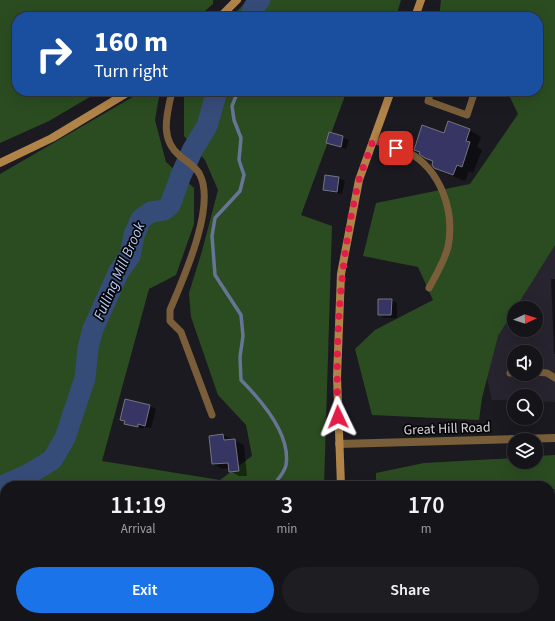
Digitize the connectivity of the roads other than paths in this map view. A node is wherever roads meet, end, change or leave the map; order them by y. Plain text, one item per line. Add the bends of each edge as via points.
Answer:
1 (237, 0) edge
2 (421, 0) edge
3 (225, 12) edge
4 (417, 12) edge
5 (122, 96) edge
6 (171, 96) edge
7 (389, 96) edge
8 (430, 96) edge
9 (474, 96) edge
10 (373, 140) junction
11 (0, 163) edge
12 (429, 288) dead end
13 (543, 373) edge
14 (555, 378) edge
15 (212, 415) dead end
16 (555, 438) edge
17 (339, 444) junction
18 (341, 481) edge

1 - 3 main road
2 - 4 main road
5 - 11 main road via 52,138
6 - 15 lane via 167,138 174,151 193,165 203,185 201,218 188,267 170,310 170,321 181,332
7 - 10 main road
8 - 9 lane via 428,101 467,115
10 - 12 lane via 407,152 422,162 434,175 444,193 450,231 441,267
10 - 17 main road via 359,180 341,274 336,377
13 - 14 lane
16 - 17 street, Great Hill Road
17 - 18 main road

